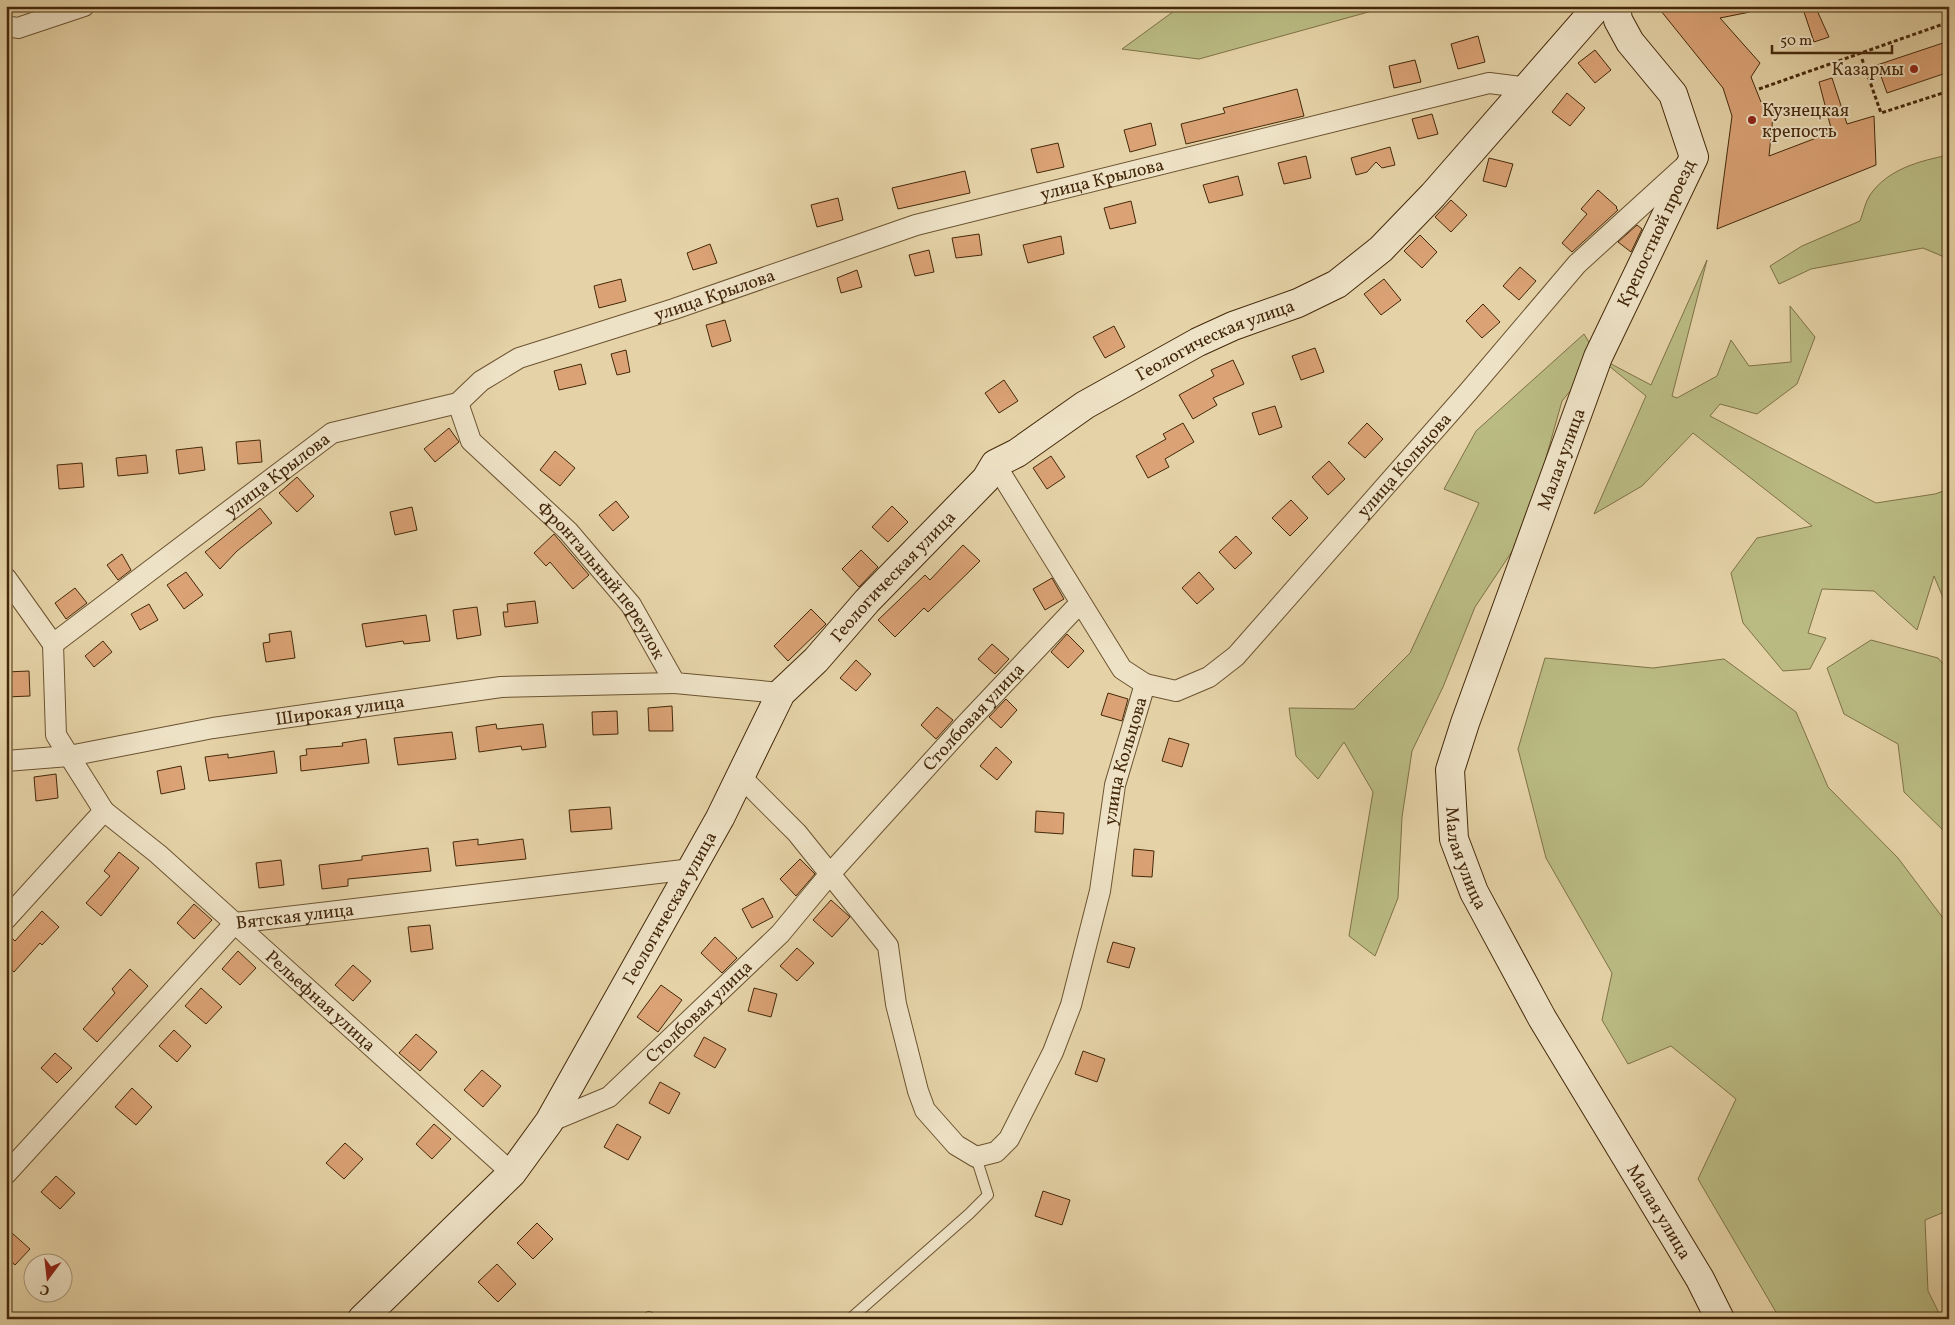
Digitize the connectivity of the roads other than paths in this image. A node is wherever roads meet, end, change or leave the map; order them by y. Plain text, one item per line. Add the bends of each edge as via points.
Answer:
1 (84, 6) edge
2 (1598, 6) edge
3 (1616, 6) edge
4 (6, 26) edge
5 (1529, 88) junction
6 (1694, 157) junction
7 (1598, 357) joint
8 (458, 403) junction
9 (995, 464) junction
10 (6, 578) edge
11 (1080, 604) junction
12 (53, 644) junction
13 (675, 683) junction
14 (1145, 684) junction
15 (781, 693) junction
16 (69, 756) junction
17 (6, 761) edge
18 (741, 777) junction
19 (104, 810) junction
20 (692, 869) junction
21 (829, 875) junction
22 (6, 919) edge
23 (235, 923) junction
24 (549, 1122) junction
25 (976, 1157) junction
26 (512, 1173) junction
27 (6, 1174) edge
28 (362, 1319) edge
29 (850, 1319) edge
30 (1720, 1319) edge

1 - 4 street via 18,28
2 - 5 street, Геологическая улица
3 - 6 street, Крепостной проезд via 1618,20 1630,42 1673,94
5 - 8 street, улица Крылова via 1489,83 916,224 674,309 519,358 481,381
5 - 9 street, Геологическая улица via 1388,242 1337,284 1298,304 1233,326 1198,342 1085,405 1017,453
6 - 7 street, Крепостной проезд
6 - 14 street, улица Кольцова via 1577,264 1236,656 1210,677 1176,690
7 - 30 street, Малая улица via 1450,770 1454,839 1474,892 1542,1018 1700,1279
8 - 12 street, улица Крылова via 332,433
8 - 13 street, Фронтальный переулок via 471,441 568,531 631,605
9 - 11 street
9 - 15 street, Геологическая улица via 961,505
10 - 12 street
11 - 14 street via 1122,669
11 - 21 street, Столбовая улица
12 - 16 street, Рельефная улица via 56,735
13 - 15 street
13 - 16 street, Широкая улица via 501,687 213,728
14 - 25 street, улица Кольцова via 1115,785 1100,891 1071,1005 1053,1052 1009,1139 996,1152
15 - 18 street, Геологическая улица
16 - 17 street, Широкая улица
16 - 19 street, Рельефная улица
18 - 20 street, Геологическая улица
18 - 21 street via 797,833
19 - 22 street
19 - 23 street, Рельефная улица
20 - 23 street, Вятская улица
20 - 24 street, Геологическая улица
21 - 24 street, Столбовая улица via 780,934 609,1097
21 - 25 street via 888,946 896,1004 925,1110 956,1145
23 - 26 street, Рельефная улица
23 - 27 street, Вятская улица
24 - 26 street, Геологическая улица
25 - 29 lane via 988,1196
26 - 28 street, Геологическая улица

